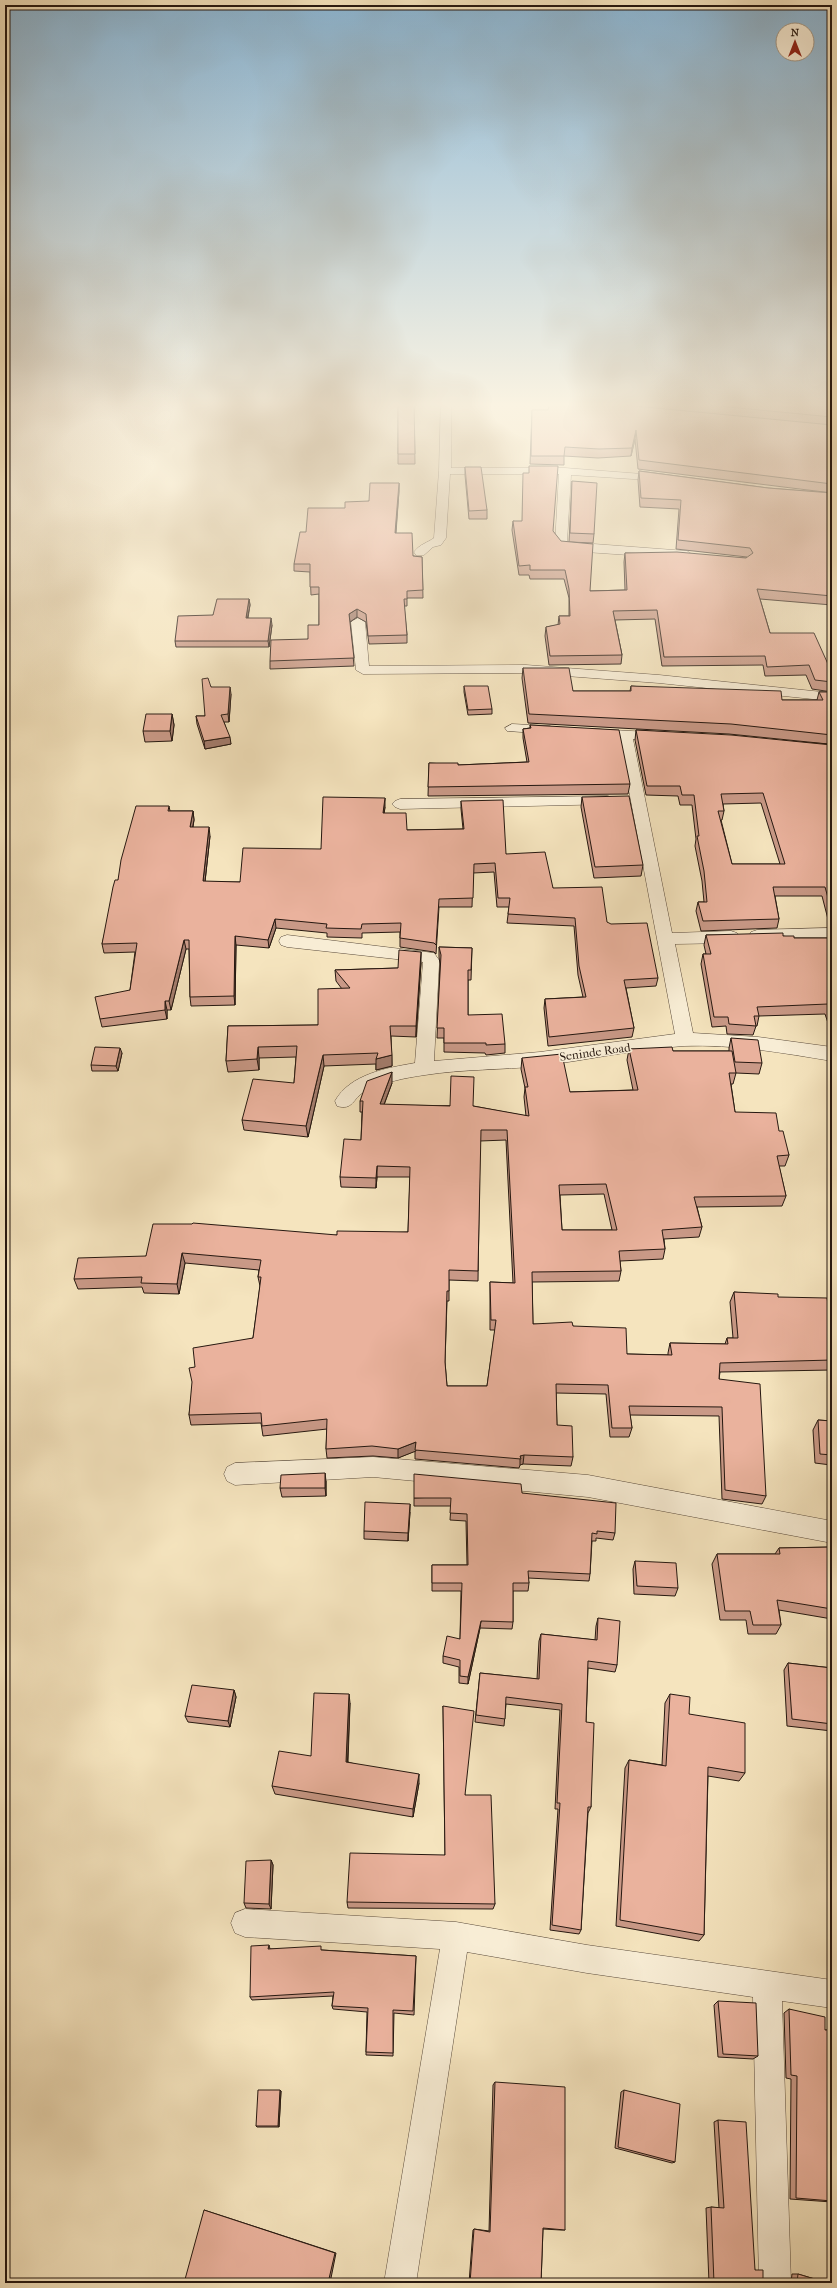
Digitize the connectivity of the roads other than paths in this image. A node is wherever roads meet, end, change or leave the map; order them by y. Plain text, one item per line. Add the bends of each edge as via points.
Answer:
1 (442, 510) edge
2 (563, 510) edge
3 (420, 552) dead end
4 (698, 557) edge
5 (358, 622) dead end
6 (832, 697) edge
7 (512, 728) dead end
8 (565, 731) edge
9 (580, 732) edge
10 (625, 734) junction
11 (673, 737) edge
12 (638, 800) junction
13 (400, 804) dead end
14 (832, 934) edge
15 (664, 939) junction
16 (287, 940) dead end
17 (685, 1040) junction
18 (832, 1054) edge
19 (424, 1068) junction
20 (344, 1101) dead end
21 (235, 1474) dead end
22 (832, 1532) edge
23 (245, 1923) dead end
24 (456, 1936) junction
25 (767, 1986) junction
26 (832, 1994) edge
27 (400, 2283) edge
28 (775, 2283) edge

1 - 3 street via 440,538
2 - 4 street via 561,544 571,547
5 - 6 street via 363,670 526,669 659,678
7 - 8 street
9 - 10 street
10 - 11 street
10 - 12 street
12 - 13 street
12 - 15 street
14 - 15 street
15 - 17 street
16 - 19 street via 428,957 431,965
17 - 18 street, Seninde Road via 747,1042
17 - 19 street, Seninde Road via 539,1059
19 - 20 street, Seninde Road via 372,1081 351,1090
21 - 22 street via 373,1467 588,1486
23 - 24 street
24 - 25 street
24 - 27 street
25 - 26 street
25 - 28 street

